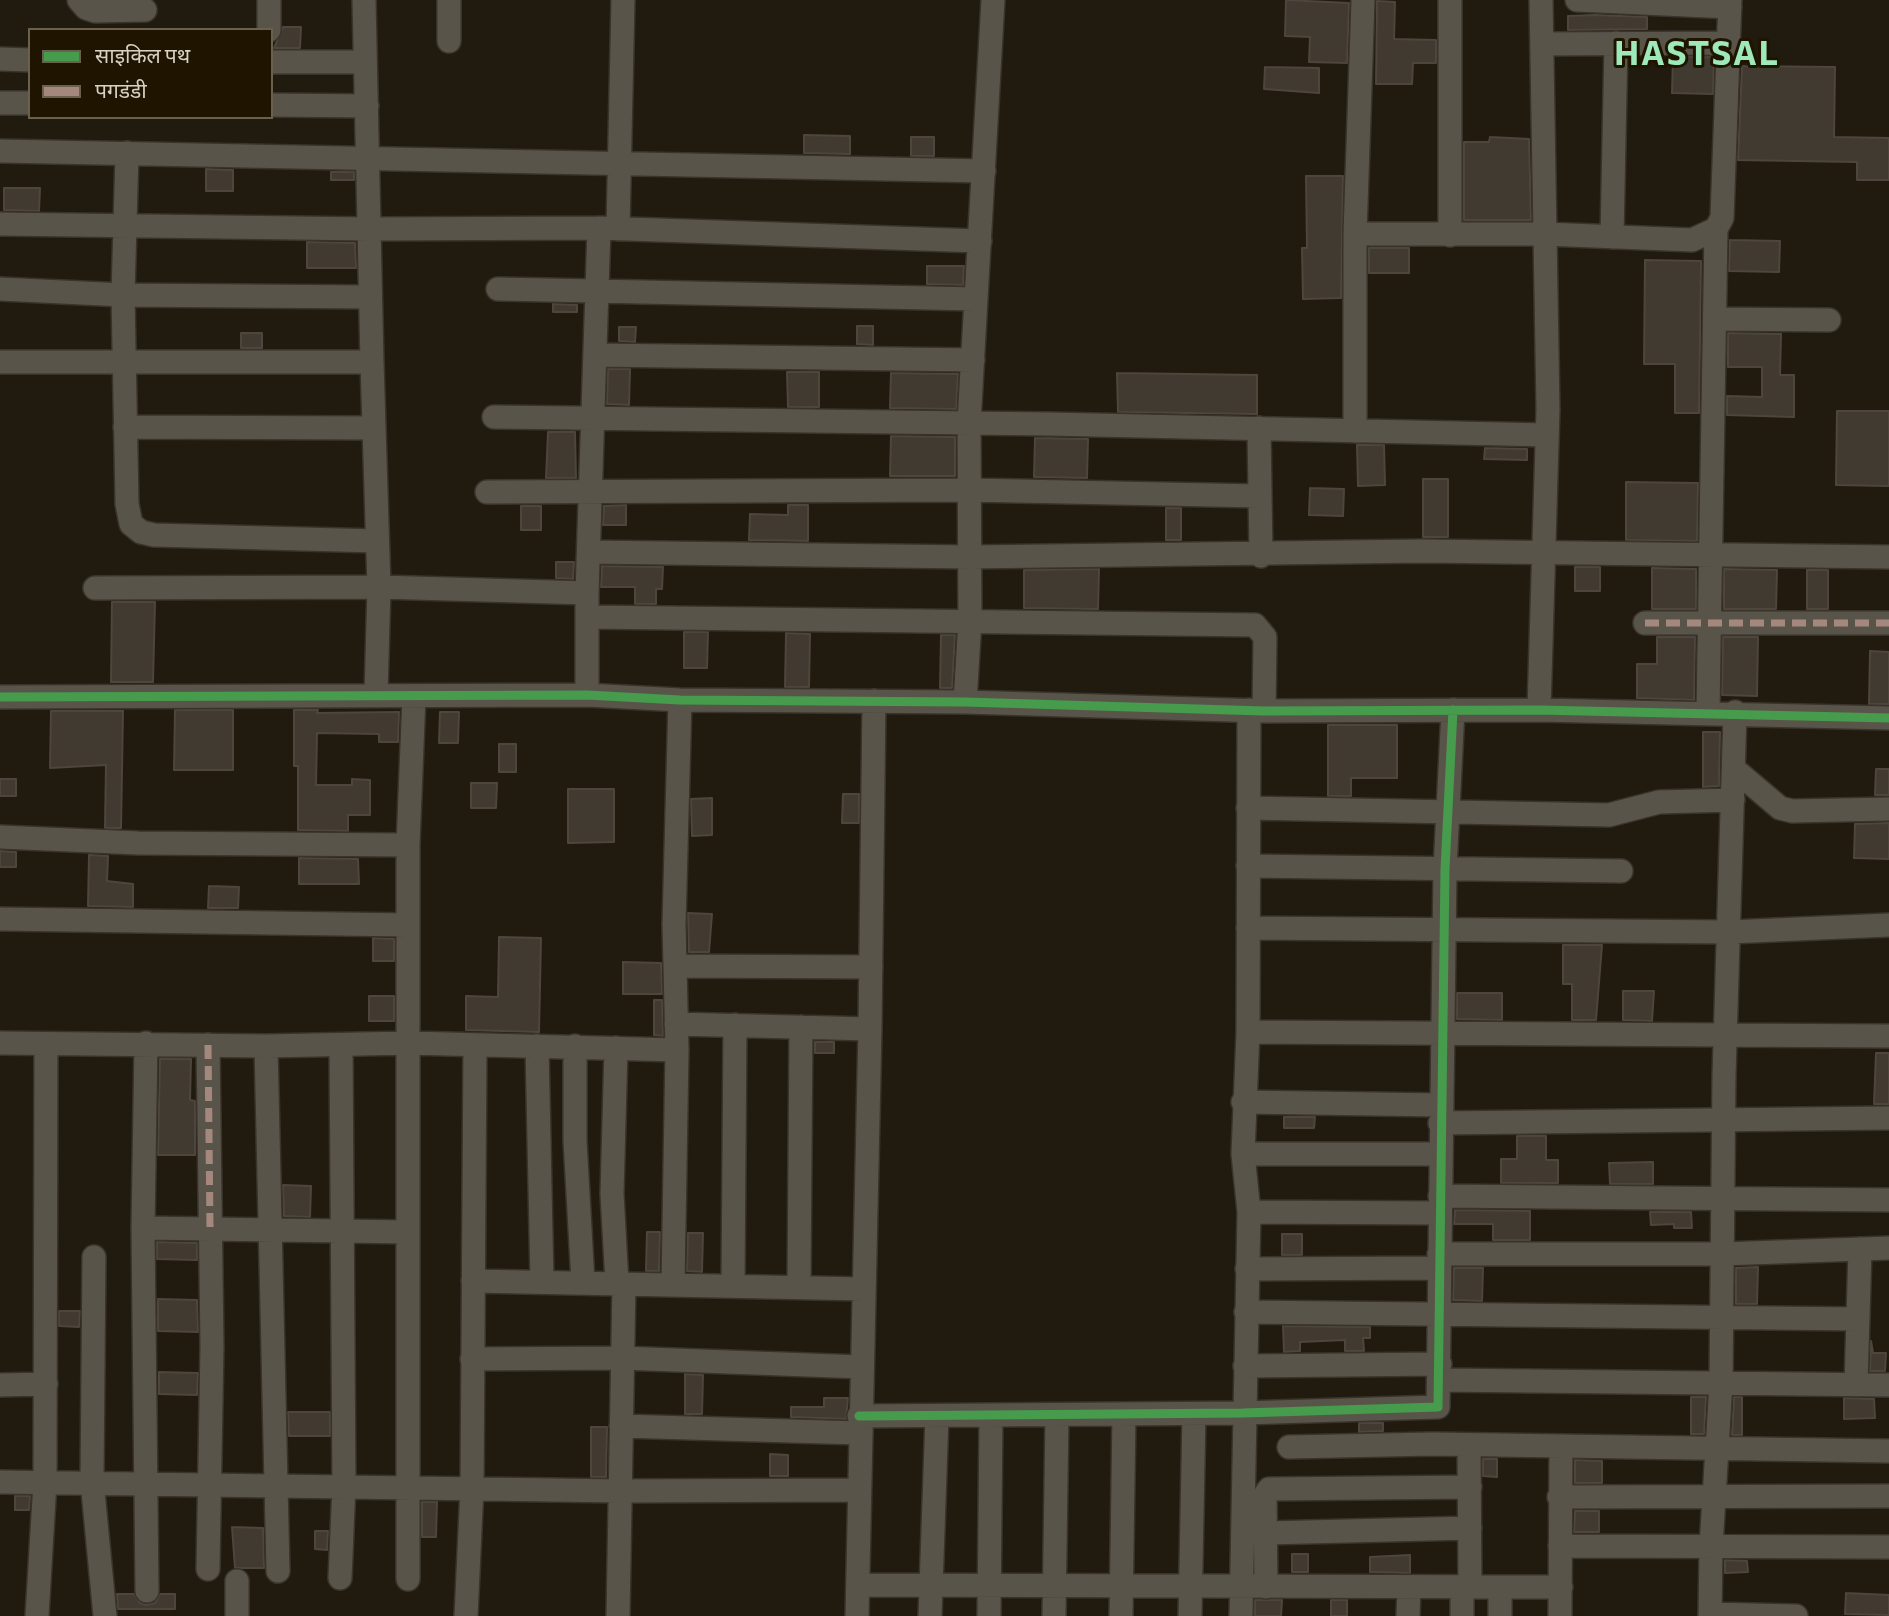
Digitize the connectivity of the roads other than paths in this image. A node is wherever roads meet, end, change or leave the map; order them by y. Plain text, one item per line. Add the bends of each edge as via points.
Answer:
1 (79, 0) edge
2 (269, 0) edge
3 (364, 0) edge
4 (449, 0) edge
5 (623, 0) edge
6 (993, 0) edge
7 (1363, 0) edge
8 (1450, 0) edge
9 (1541, 0) edge
10 (1577, 0) edge
11 (1730, 3) edge
12 (145, 13) edge
13 (269, 28) edge
14 (449, 41) dead end
15 (1616, 43) junction
16 (1730, 43) junction
17 (1542, 44) junction
18 (0, 60) edge
19 (28, 60) edge
20 (273, 62) edge
21 (365, 62) junction
22 (0, 103) edge
23 (28, 103) edge
24 (273, 105) edge
25 (367, 106) junction
26 (0, 151) edge
27 (127, 153) junction
28 (367, 158) junction
29 (620, 163) junction
30 (984, 171) junction
31 (0, 224) edge
32 (124, 227) junction
33 (369, 229) junction
34 (609, 229) junction
35 (1716, 229) junction
36 (1354, 234) junction
37 (1545, 234) junction
38 (1450, 235) junction
39 (1612, 237) junction
40 (980, 241) junction
41 (0, 289) edge
42 (498, 289) dead end
43 (597, 291) junction
44 (123, 295) junction
45 (369, 297) junction
46 (976, 299) junction
47 (1715, 319) junction
48 (1829, 320) dead end
49 (595, 355) junction
50 (973, 360) junction
51 (0, 362) edge
52 (372, 362) junction
53 (124, 364) junction
54 (494, 417) dead end
55 (592, 419) junction
56 (970, 422) junction
57 (125, 427) junction
58 (373, 428) junction
59 (1259, 428) junction
60 (1355, 430) junction
61 (1547, 435) junction
62 (969, 490) junction
63 (487, 492) dead end
64 (591, 494) junction
65 (1260, 496) junction
66 (377, 541) junction
67 (589, 552) junction
68 (1710, 552) junction
69 (1543, 553) junction
70 (1261, 556) junction
71 (969, 557) junction
72 (1889, 557) edge
73 (379, 587) junction
74 (95, 588) dead end
75 (587, 593) junction
76 (587, 617) junction
77 (970, 620) junction
78 (1645, 623) dead end
79 (1710, 623) junction
80 (1889, 624) edge
81 (376, 694) junction
82 (587, 695) junction
83 (414, 696) junction
84 (0, 697) edge
85 (680, 700) junction
86 (874, 701) junction
87 (965, 702) junction
88 (1453, 710) junction
89 (1539, 710) junction
90 (1256, 711) junction
91 (1708, 712) junction
92 (1735, 712) junction
93 (1889, 718) edge
94 (1734, 769) junction
95 (1733, 800) junction
96 (1248, 808) junction
97 (1889, 810) edge
98 (1447, 811) junction
99 (0, 837) edge
100 (408, 845) junction
101 (1248, 866) junction
102 (1445, 869) junction
103 (1621, 872) dead end
104 (0, 919) edge
105 (408, 925) junction
106 (1889, 925) edge
107 (1248, 928) junction
108 (1444, 929) junction
109 (1729, 932) junction
110 (675, 967) junction
111 (871, 967) junction
112 (676, 1024) junction
113 (735, 1025) junction
114 (801, 1027) junction
115 (870, 1029) junction
116 (1248, 1032) junction
117 (1443, 1033) junction
118 (1726, 1034) junction
119 (1889, 1036) edge
120 (146, 1042) junction
121 (0, 1043) edge
122 (410, 1043) junction
123 (46, 1044) junction
124 (208, 1045) junction
125 (341, 1045) junction
126 (475, 1045) junction
127 (266, 1046) junction
128 (537, 1046) junction
129 (575, 1046) junction
130 (616, 1048) junction
131 (677, 1050) junction
132 (1243, 1102) junction
133 (1440, 1114) junction
134 (1889, 1118) edge
135 (1723, 1122) junction
136 (1243, 1154) junction
137 (1440, 1154) junction
138 (1722, 1198) junction
139 (1889, 1200) edge
140 (1440, 1205) junction
141 (1249, 1212) junction
142 (210, 1227) junction
143 (143, 1228) junction
144 (270, 1229) junction
145 (343, 1232) junction
146 (408, 1232) junction
147 (1889, 1248) edge
148 (1860, 1249) junction
149 (1722, 1254) junction
150 (94, 1257) dead end
151 (1439, 1261) junction
152 (1247, 1269) junction
153 (473, 1280) junction
154 (542, 1282) junction
155 (583, 1282) junction
156 (620, 1283) junction
157 (673, 1284) junction
158 (733, 1285) junction
159 (799, 1286) junction
160 (864, 1289) junction
161 (1246, 1312) junction
162 (1439, 1316) junction
163 (1722, 1318) junction
164 (1858, 1319) junction
165 (621, 1358) junction
166 (472, 1359) junction
167 (1245, 1366) junction
168 (862, 1367) junction
169 (1440, 1372) junction
170 (1721, 1383) junction
171 (46, 1384) junction
172 (0, 1385) edge
173 (1856, 1385) junction
174 (1889, 1385) edge
175 (1243, 1413) junction
176 (1194, 1414) junction
177 (1058, 1415) junction
178 (1124, 1415) junction
179 (937, 1416) junction
180 (991, 1416) junction
181 (859, 1424) junction
182 (621, 1426) junction
183 (1469, 1445) junction
184 (1561, 1446) junction
185 (1289, 1447) dead end
186 (1718, 1448) junction
187 (1889, 1451) edge
188 (92, 1481) junction
189 (0, 1482) edge
190 (45, 1482) junction
191 (144, 1482) junction
192 (208, 1483) junction
193 (277, 1484) junction
194 (344, 1485) junction
195 (407, 1487) junction
196 (1470, 1487) junction
197 (472, 1488) junction
198 (858, 1490) junction
199 (620, 1491) junction
200 (1889, 1496) edge
201 (1559, 1497) junction
202 (1715, 1498) junction
203 (1470, 1528) junction
204 (1266, 1533) junction
205 (1560, 1546) junction
206 (1711, 1547) junction
207 (1889, 1548) edge
208 (208, 1569) dead end
209 (278, 1571) dead end
210 (340, 1578) dead end
211 (408, 1579) dead end
212 (237, 1581) dead end
213 (858, 1586) junction
214 (931, 1586) junction
215 (989, 1586) junction
216 (1054, 1586) junction
217 (1122, 1587) junction
218 (1191, 1587) junction
219 (1241, 1587) junction
220 (1266, 1587) junction
221 (1409, 1587) junction
222 (1466, 1587) junction
223 (1500, 1587) junction
224 (1561, 1587) junction
225 (147, 1591) dead end
226 (1710, 1615) edge
227 (37, 1616) edge
228 (105, 1616) edge
229 (237, 1616) edge
230 (466, 1616) edge
231 (618, 1616) edge
232 (857, 1616) edge
233 (930, 1616) edge
234 (989, 1616) edge
235 (1054, 1616) edge
236 (1121, 1616) edge
237 (1190, 1616) edge
238 (1241, 1616) edge
239 (1408, 1616) edge
240 (1462, 1616) edge
241 (1500, 1616) edge
242 (1560, 1616) edge
243 (1796, 1616) edge

1 - 12 street via 95,11
2 - 13 street
3 - 21 street
4 - 14 street
5 - 29 street
6 - 30 street
7 - 36 street
8 - 38 street
9 - 17 street
10 - 11 street
11 - 16 street
15 - 16 street
15 - 17 street
15 - 39 street
16 - 35 street via 1722,218
17 - 37 street
18 - 19 street
20 - 21 street
21 - 25 street
22 - 23 street
24 - 25 street
25 - 28 street
26 - 27 street
27 - 28 street
27 - 32 street
28 - 29 street
28 - 33 street
29 - 30 street
29 - 34 street
30 - 40 street
31 - 32 street
32 - 33 street
32 - 44 street
33 - 34 street
33 - 45 street
34 - 40 street
34 - 43 street
35 - 39 street via 1692,240
35 - 47 street
36 - 38 street
36 - 60 street
37 - 38 street
37 - 39 street
37 - 61 street
40 - 46 street
41 - 44 street
42 - 43 street
43 - 46 street
43 - 49 street
44 - 45 street
44 - 53 street
45 - 52 street
46 - 50 street
47 - 48 street
47 - 68 street
49 - 50 street
49 - 55 street
50 - 56 street
51 - 53 street
52 - 53 street
52 - 58 street
53 - 57 street
54 - 55 street
55 - 56 street
55 - 64 street
56 - 59 street
56 - 62 street
57 - 58 street
57 - 66 street via 128,516 141,532
58 - 66 street
59 - 60 street
59 - 65 street
60 - 61 street
61 - 69 street
62 - 64 street
62 - 65 street
62 - 71 street
63 - 64 street
64 - 67 street
65 - 70 street
66 - 73 street
67 - 71 street
67 - 75 street
68 - 69 street
68 - 72 street
68 - 79 street
69 - 70 street
69 - 89 street
70 - 71 street
71 - 77 street
73 - 74 street
73 - 75 street
73 - 81 street
75 - 76 street
76 - 77 street
76 - 82 street
77 - 87 street
77 - 90 street via 1255,625 1265,637
78 - 79 street
79 - 80 street
79 - 91 street
81 - 83 street
81 - 84 street
82 - 83 street
82 - 85 street
83 - 100 street
85 - 86 street
85 - 110 street
86 - 87 street
86 - 111 street
87 - 90 street
88 - 89 street
88 - 90 street
88 - 98 street
89 - 91 street
90 - 96 street
91 - 92 street
92 - 93 street
92 - 94 street
94 - 95 street
94 - 97 street via 1780,808
95 - 98 street via 1660,802 1609,815
95 - 109 street
96 - 98 street
96 - 101 street
98 - 102 street
99 - 100 street
100 - 105 street
101 - 102 street
101 - 107 street
102 - 103 street
102 - 108 street
104 - 105 street
105 - 122 street
106 - 109 street
107 - 108 street
107 - 116 street
108 - 109 street
108 - 117 street
109 - 118 street
110 - 111 street
110 - 112 street
111 - 115 street
112 - 113 street
112 - 131 street
113 - 114 street
113 - 158 street
114 - 115 street
114 - 159 street
115 - 160 street
116 - 117 street
116 - 132 street
117 - 118 street
117 - 133 street
118 - 119 street
118 - 135 street
120 - 123 street
120 - 124 street
120 - 143 street
121 - 123 street
122 - 125 street
122 - 126 street
122 - 146 street
123 - 171 street
124 - 127 street
124 - 142 street
125 - 127 street
125 - 145 street
126 - 128 street
126 - 153 street
127 - 144 street
128 - 129 street
128 - 154 street
129 - 130 street
129 - 155 street
130 - 131 street
130 - 156 street via 612,1194
131 - 157 street
132 - 133 street
132 - 136 street
133 - 135 street
133 - 137 street
134 - 135 street
135 - 138 street
136 - 137 street
136 - 141 street
137 - 140 street
138 - 139 street
138 - 140 street
138 - 149 street
140 - 141 street
140 - 151 street
141 - 152 street
142 - 143 street
142 - 144 street
142 - 192 street
143 - 191 street
144 - 145 street
144 - 193 street
145 - 146 street
145 - 194 street
146 - 195 street
147 - 148 street
148 - 149 street
148 - 164 street
149 - 151 street
149 - 163 street
150 - 188 street
151 - 152 street
151 - 162 street
152 - 161 street
153 - 154 street
153 - 166 street
154 - 155 street
155 - 156 street
156 - 157 street
156 - 165 street
157 - 158 street
158 - 159 street
159 - 160 street
160 - 168 street
161 - 162 street
161 - 167 street
162 - 163 street
162 - 169 street
163 - 164 street
163 - 170 street
164 - 173 street
165 - 166 street
165 - 168 street
165 - 182 street
166 - 197 street
167 - 169 street
167 - 175 street
168 - 181 street
169 - 170 street
169 - 175 street via 1440,1403 1434,1409
170 - 173 street
170 - 186 street
171 - 172 street
171 - 190 street
173 - 174 street
175 - 176 street
175 - 219 street
176 - 178 street
176 - 218 street
177 - 178 street
177 - 180 street
177 - 216 street
178 - 217 street
179 - 180 street
179 - 181 street
179 - 214 street
180 - 215 street
181 - 182 street
181 - 198 street
182 - 199 street
183 - 184 street
183 - 185 street
183 - 196 street
184 - 186 street
184 - 201 street
186 - 187 street
186 - 202 street
188 - 190 street
188 - 191 street
188 - 228 street
189 - 190 street
190 - 227 street
191 - 192 street
191 - 225 street
192 - 193 street
192 - 208 street
193 - 194 street
193 - 209 street
194 - 195 street
194 - 210 street
195 - 197 street
195 - 211 street
196 - 203 street
196 - 204 street via 1269,1489 1265,1495
197 - 199 street
197 - 230 street
198 - 199 street
198 - 213 street
199 - 231 street
200 - 202 street
201 - 202 street
201 - 205 street
202 - 206 street
203 - 204 street
203 - 222 street
204 - 220 street
205 - 206 street
205 - 224 street
206 - 207 street
206 - 226 street
212 - 229 street
213 - 214 street
213 - 232 street
214 - 215 street
214 - 233 street
215 - 216 street
215 - 234 street
216 - 217 street
216 - 235 street
217 - 218 street
217 - 236 street
218 - 219 street
218 - 237 street
219 - 220 street
219 - 238 street
220 - 221 street
221 - 222 street
221 - 239 street
222 - 223 street
222 - 240 street
223 - 224 street
223 - 241 street
224 - 242 street
226 - 243 street

